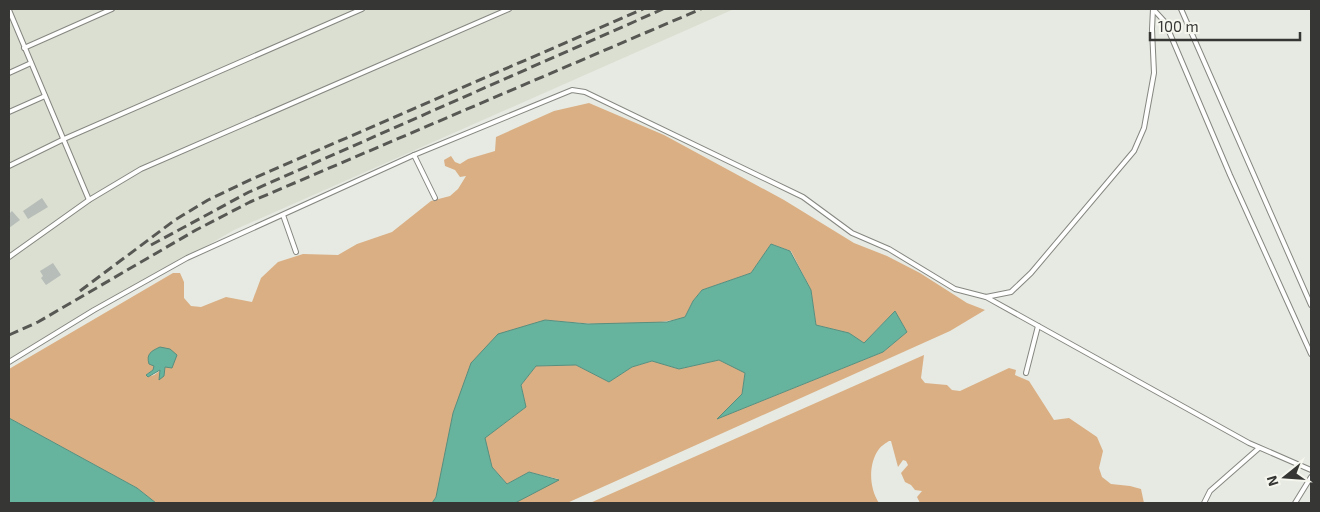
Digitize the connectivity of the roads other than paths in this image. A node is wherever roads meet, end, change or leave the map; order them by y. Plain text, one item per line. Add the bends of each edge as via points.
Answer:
1 (112, 9) edge
2 (362, 9) edge
3 (510, 9) edge
4 (1154, 9) edge
5 (1180, 9) edge
6 (9, 10) edge
7 (24, 48) junction
8 (31, 63) junction
9 (9, 73) edge
10 (45, 96) junction
11 (9, 112) edge
12 (64, 139) junction
13 (414, 155) junction
14 (9, 166) edge
15 (435, 198) dead end
16 (89, 200) junction
17 (283, 215) junction
18 (296, 252) dead end
19 (9, 257) edge
20 (986, 297) junction
21 (1311, 305) edge
22 (1038, 326) junction
23 (1311, 354) edge
24 (9, 362) edge
25 (1026, 373) dead end
26 (1259, 448) junction
27 (1311, 470) edge
28 (1311, 477) edge
29 (1204, 503) edge
30 (1296, 503) edge

1 - 7 lane
2 - 12 lane
3 - 16 lane via 141,169
4 - 20 lane via 1154,73 1144,128 1134,151 1012,292
4 - 23 lane via 1165,22
5 - 21 lane
6 - 7 lane
7 - 8 lane
8 - 9 lane
8 - 10 lane
10 - 11 lane
10 - 12 lane
12 - 14 lane
12 - 16 lane
13 - 15 lane
13 - 17 lane
13 - 20 lane via 572,90 584,92 803,197 852,233 889,249 955,289
16 - 19 lane
17 - 18 lane
17 - 24 lane via 187,258
20 - 22 lane
22 - 25 lane
22 - 26 lane
26 - 27 lane
26 - 29 lane via 1210,491
28 - 30 lane

